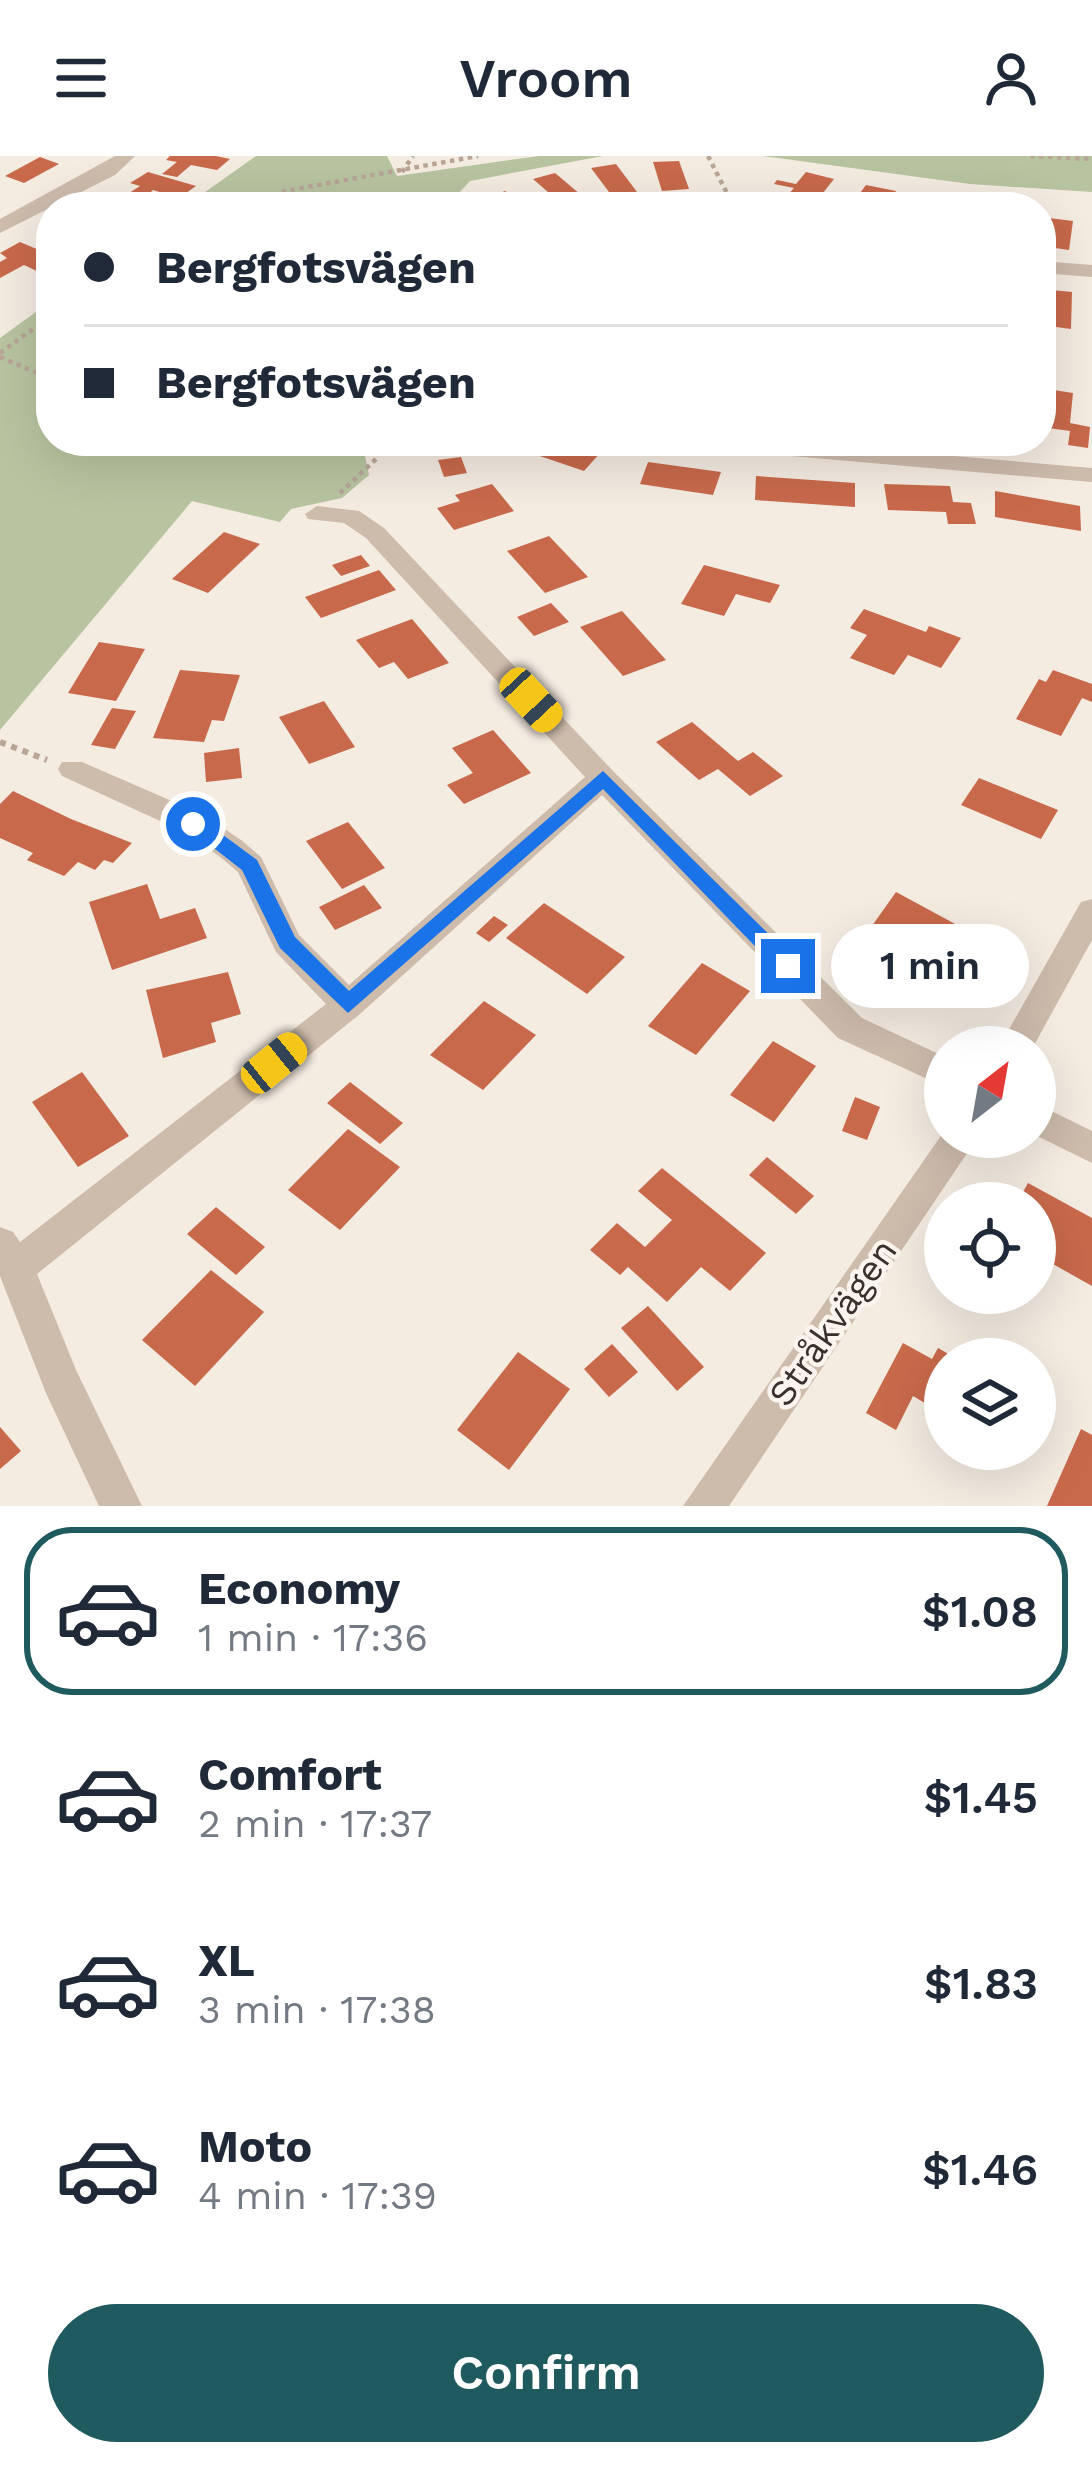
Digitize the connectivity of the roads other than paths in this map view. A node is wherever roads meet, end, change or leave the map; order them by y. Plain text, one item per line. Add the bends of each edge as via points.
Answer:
1 (126, 156) edge
2 (67, 192) edge
3 (36, 208) edge
4 (0, 226) edge
5 (1056, 268) edge
6 (1092, 271) edge
7 (866, 456) edge
8 (1092, 476) edge
9 (316, 514) road end
10 (72, 769) road end
11 (603, 778) junction
12 (1092, 911) edge
13 (348, 1005) junction
14 (1028, 1026) edge
15 (924, 1063) edge
16 (1056, 1129) edge
17 (1092, 1148) edge
18 (945, 1158) edge
19 (8, 1256) edge
20 (121, 1506) edge
21 (704, 1506) edge

1 - 2 street
3 - 4 street
5 - 6 street
7 - 8 street
9 - 11 street via 350,516 375,532
10 - 13 street via 193,824 250,865 287,943
11 - 13 street
11 - 15 street via 850,1028
12 - 14 street
13 - 19 street
16 - 17 street
18 - 21 street, Stråkvägen
19 - 20 street

